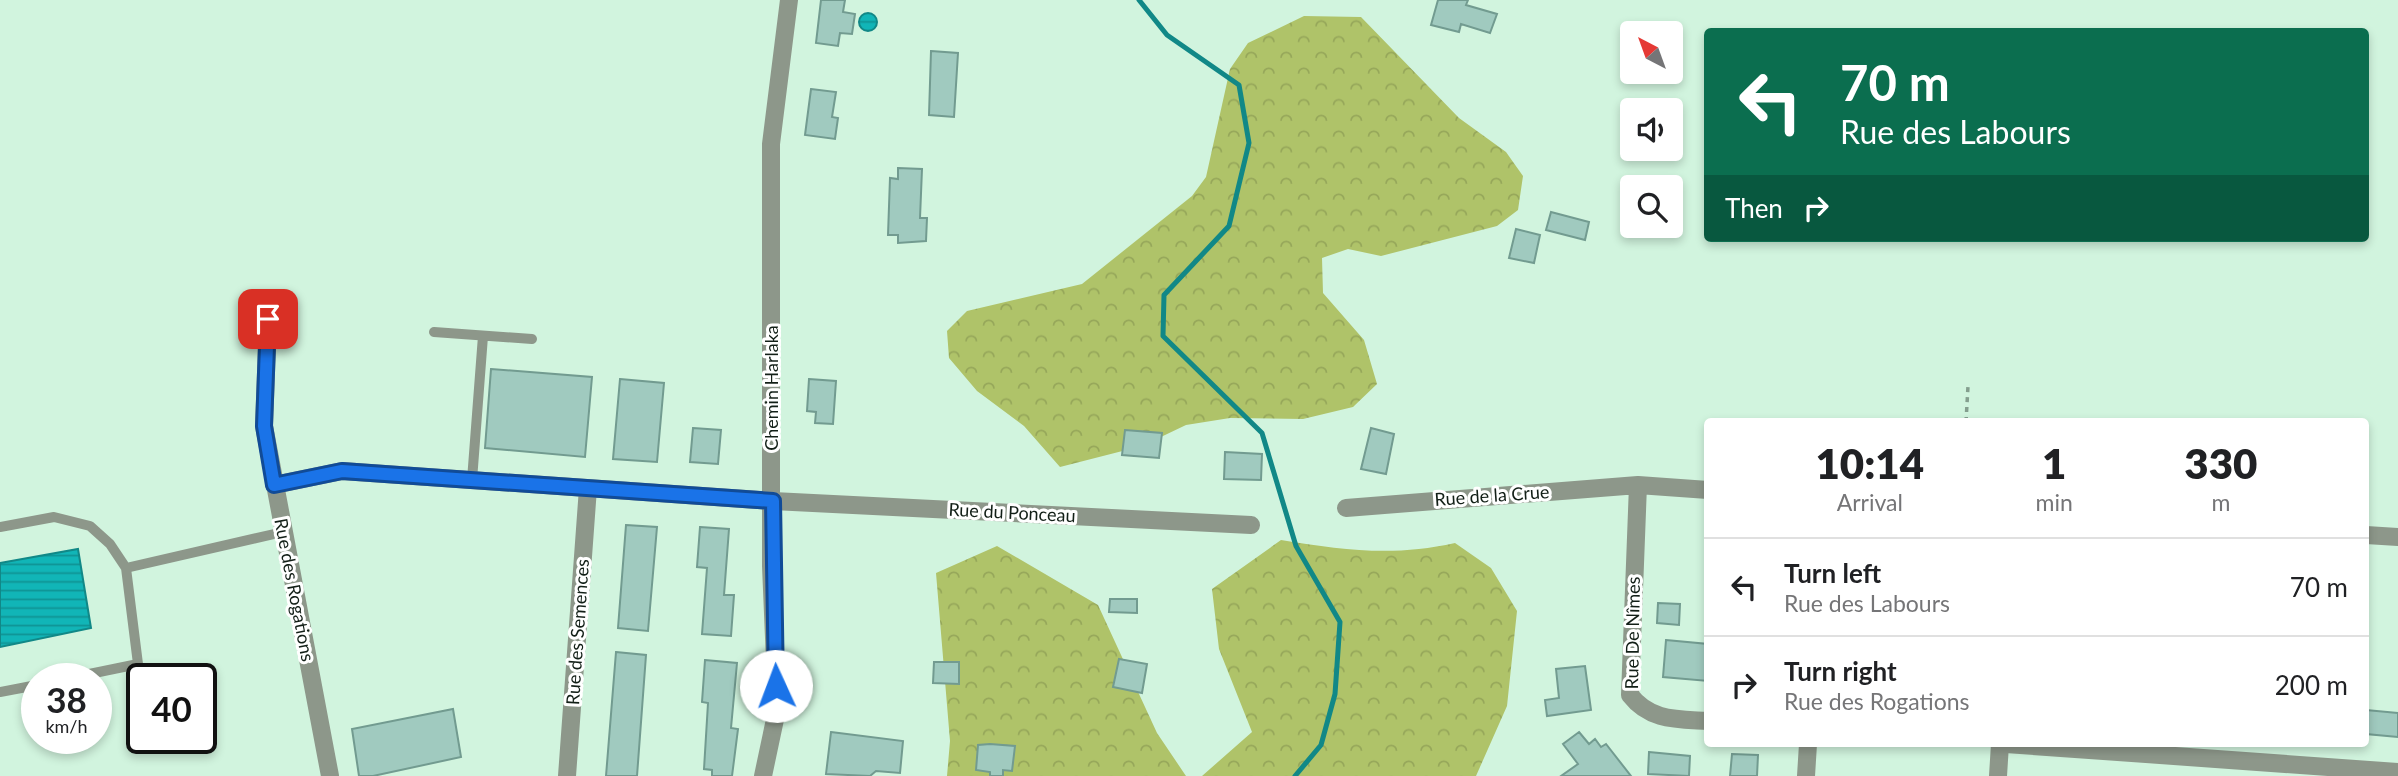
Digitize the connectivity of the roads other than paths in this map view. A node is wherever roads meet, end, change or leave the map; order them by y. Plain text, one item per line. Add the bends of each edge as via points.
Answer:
1 (789, 0) edge
2 (268, 319) dead end
3 (434, 332) dead end
4 (483, 336) junction
5 (532, 339) dead end
6 (472, 480) junction
7 (274, 485) junction
8 (1638, 485) junction
9 (588, 488) junction
10 (1704, 490) edge
11 (773, 501) junction
12 (1346, 508) dead end
13 (1251, 525) dead end
14 (0, 527) edge
15 (283, 532) junction
16 (2369, 535) edge
17 (2398, 537) edge
18 (126, 568) junction
19 (112, 669) edge
20 (21, 688) edge
21 (0, 692) edge
22 (1704, 721) edge
23 (1808, 747) edge
24 (2000, 747) edge
25 (2049, 747) edge
26 (2398, 772) edge
27 (330, 776) edge
28 (567, 776) edge
29 (763, 776) edge
30 (1806, 776) edge
31 (1998, 776) edge

1 - 11 street, Chemin Harlaka via 771,144
2 - 7 street, Rue des Rogations via 264,426
3 - 4 lane
4 - 5 lane
4 - 6 lane
6 - 7 street, Rue du Ponceau via 342,471
6 - 9 street, Rue du Ponceau
7 - 15 street, Rue des Rogations
8 - 10 street, Rue de la Crue
8 - 12 street, Rue de la Crue
8 - 22 street, Rue De Nîmes via 1630,695 1642,711
9 - 11 street, Rue du Ponceau
9 - 28 street, Rue des Semences
11 - 13 street, Rue du Ponceau
11 - 29 street, Chemin Harlaka via 777,710
14 - 18 lane via 54,517 90,526
15 - 18 lane
15 - 27 street, Rue des Rogations
16 - 17 street
18 - 19 lane via 138,664
20 - 21 lane
23 - 30 street
24 - 31 street
25 - 26 street

